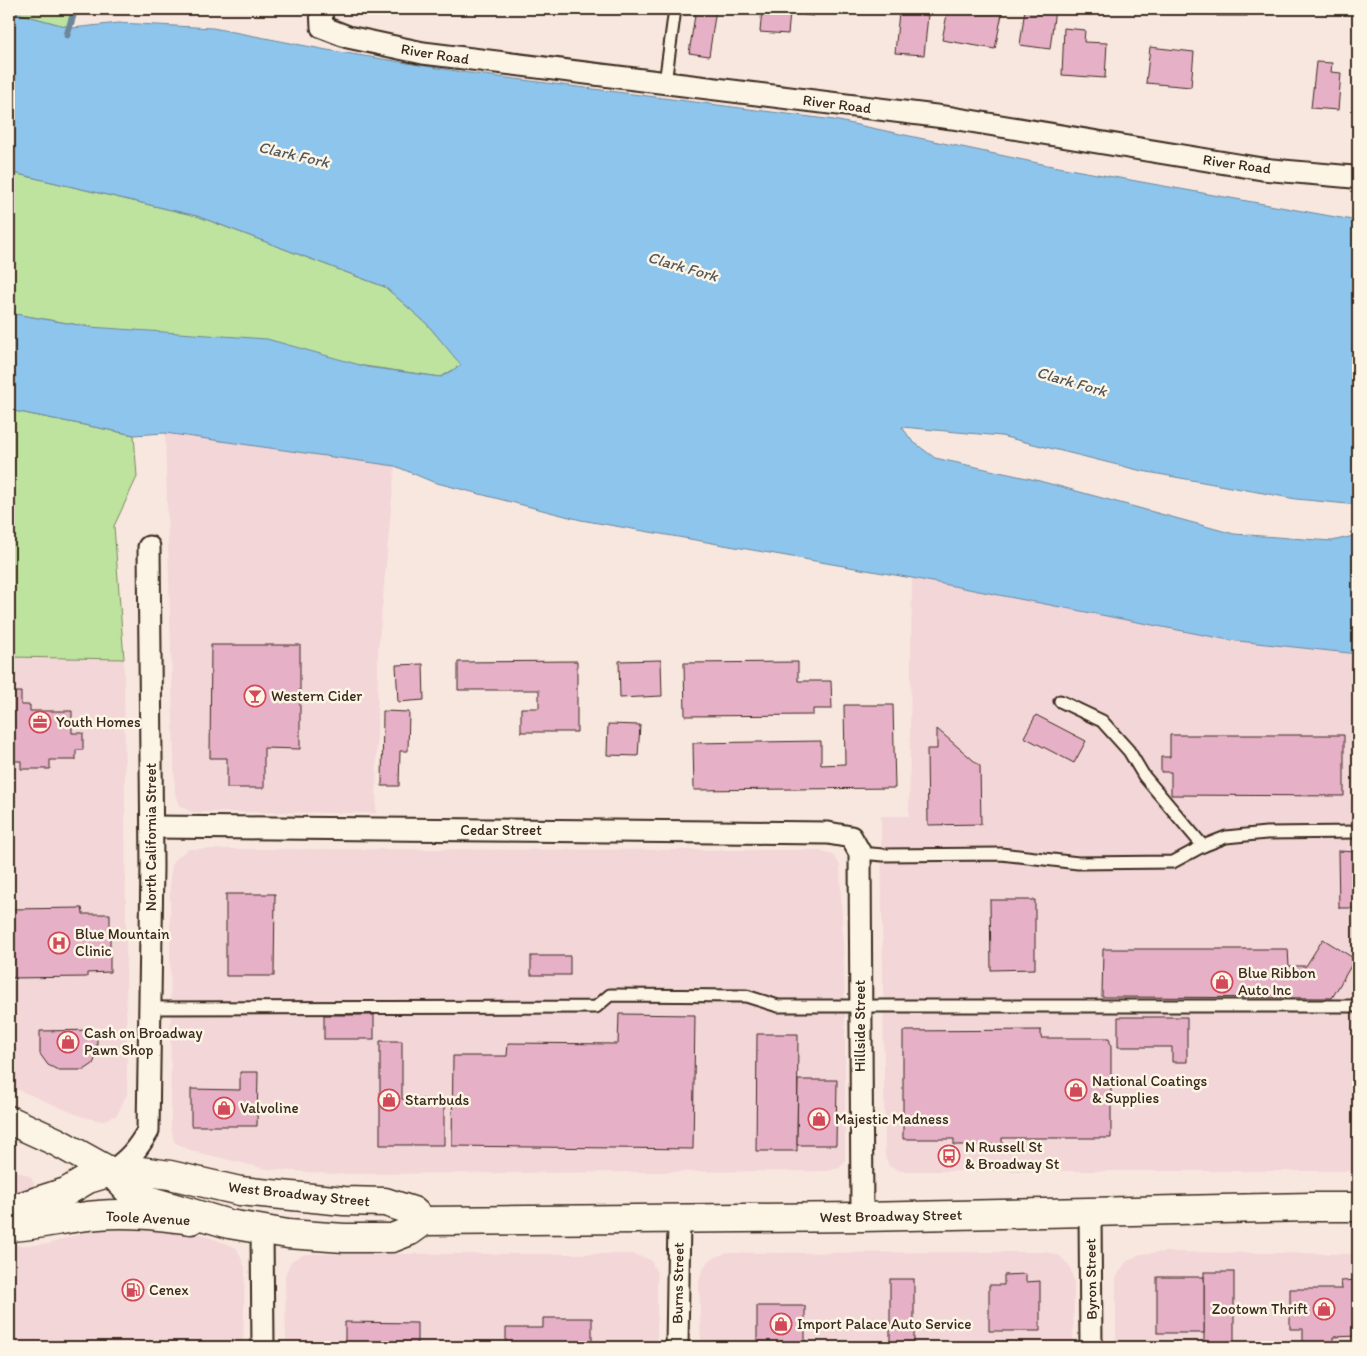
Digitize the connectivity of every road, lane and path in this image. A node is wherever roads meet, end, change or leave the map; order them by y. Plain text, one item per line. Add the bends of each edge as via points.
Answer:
1 (675, 9) edge
2 (322, 18) edge
3 (665, 83) junction
4 (1353, 177) dead end
5 (149, 546) dead end
6 (1060, 701) dead end
7 (152, 827) junction
8 (1358, 832) edge
9 (855, 845) junction
10 (1203, 846) junction
11 (1358, 1006) edge
12 (860, 1007) junction
13 (150, 1008) junction
14 (9, 1120) edge
15 (111, 1172) junction
16 (1358, 1207) edge
17 (9, 1210) edge
18 (1090, 1212) junction
19 (862, 1217) junction
20 (679, 1219) junction
21 (424, 1221) junction
22 (228, 1224) junction
23 (9, 1227) edge
24 (262, 1230) junction
25 (264, 1347) edge
26 (677, 1347) edge
27 (1091, 1347) edge

1 - 3 lane
2 - 3 street, River Road via 348,37 423,54
3 - 4 street, River Road via 952,118 1262,169
5 - 7 street, North California Street
6 - 10 lane via 1102,722
7 - 9 street, Cedar Street via 828,833
7 - 13 street, North California Street
8 - 10 lane via 1266,833 1226,838
9 - 10 lane via 883,855 1001,854 1078,863 1172,862
9 - 12 street, Hillside Street
11 - 12 lane
12 - 13 lane via 778,1006 746,996 610,994 596,1007
12 - 19 street, Hillside Street
13 - 15 street, North California Street via 148,1131 137,1150
14 - 15 main road, West Broadway Street
15 - 17 main road via 66,1192
15 - 21 main road, West Broadway Street via 170,1175 240,1191 385,1202 413,1211
15 - 22 main road, West Broadway Street via 128,1190 151,1201
16 - 18 main road, West Broadway Street
18 - 19 main road, West Broadway Street
18 - 27 street, Byron Street
19 - 20 main road, West Broadway Street
20 - 21 main road, West Broadway Street
20 - 26 street, Burns Street
21 - 24 main road, West Broadway Street via 392,1238 344,1238
22 - 23 main road, Toole Avenue via 114,1214
22 - 24 main road, West Broadway Street
24 - 25 street

